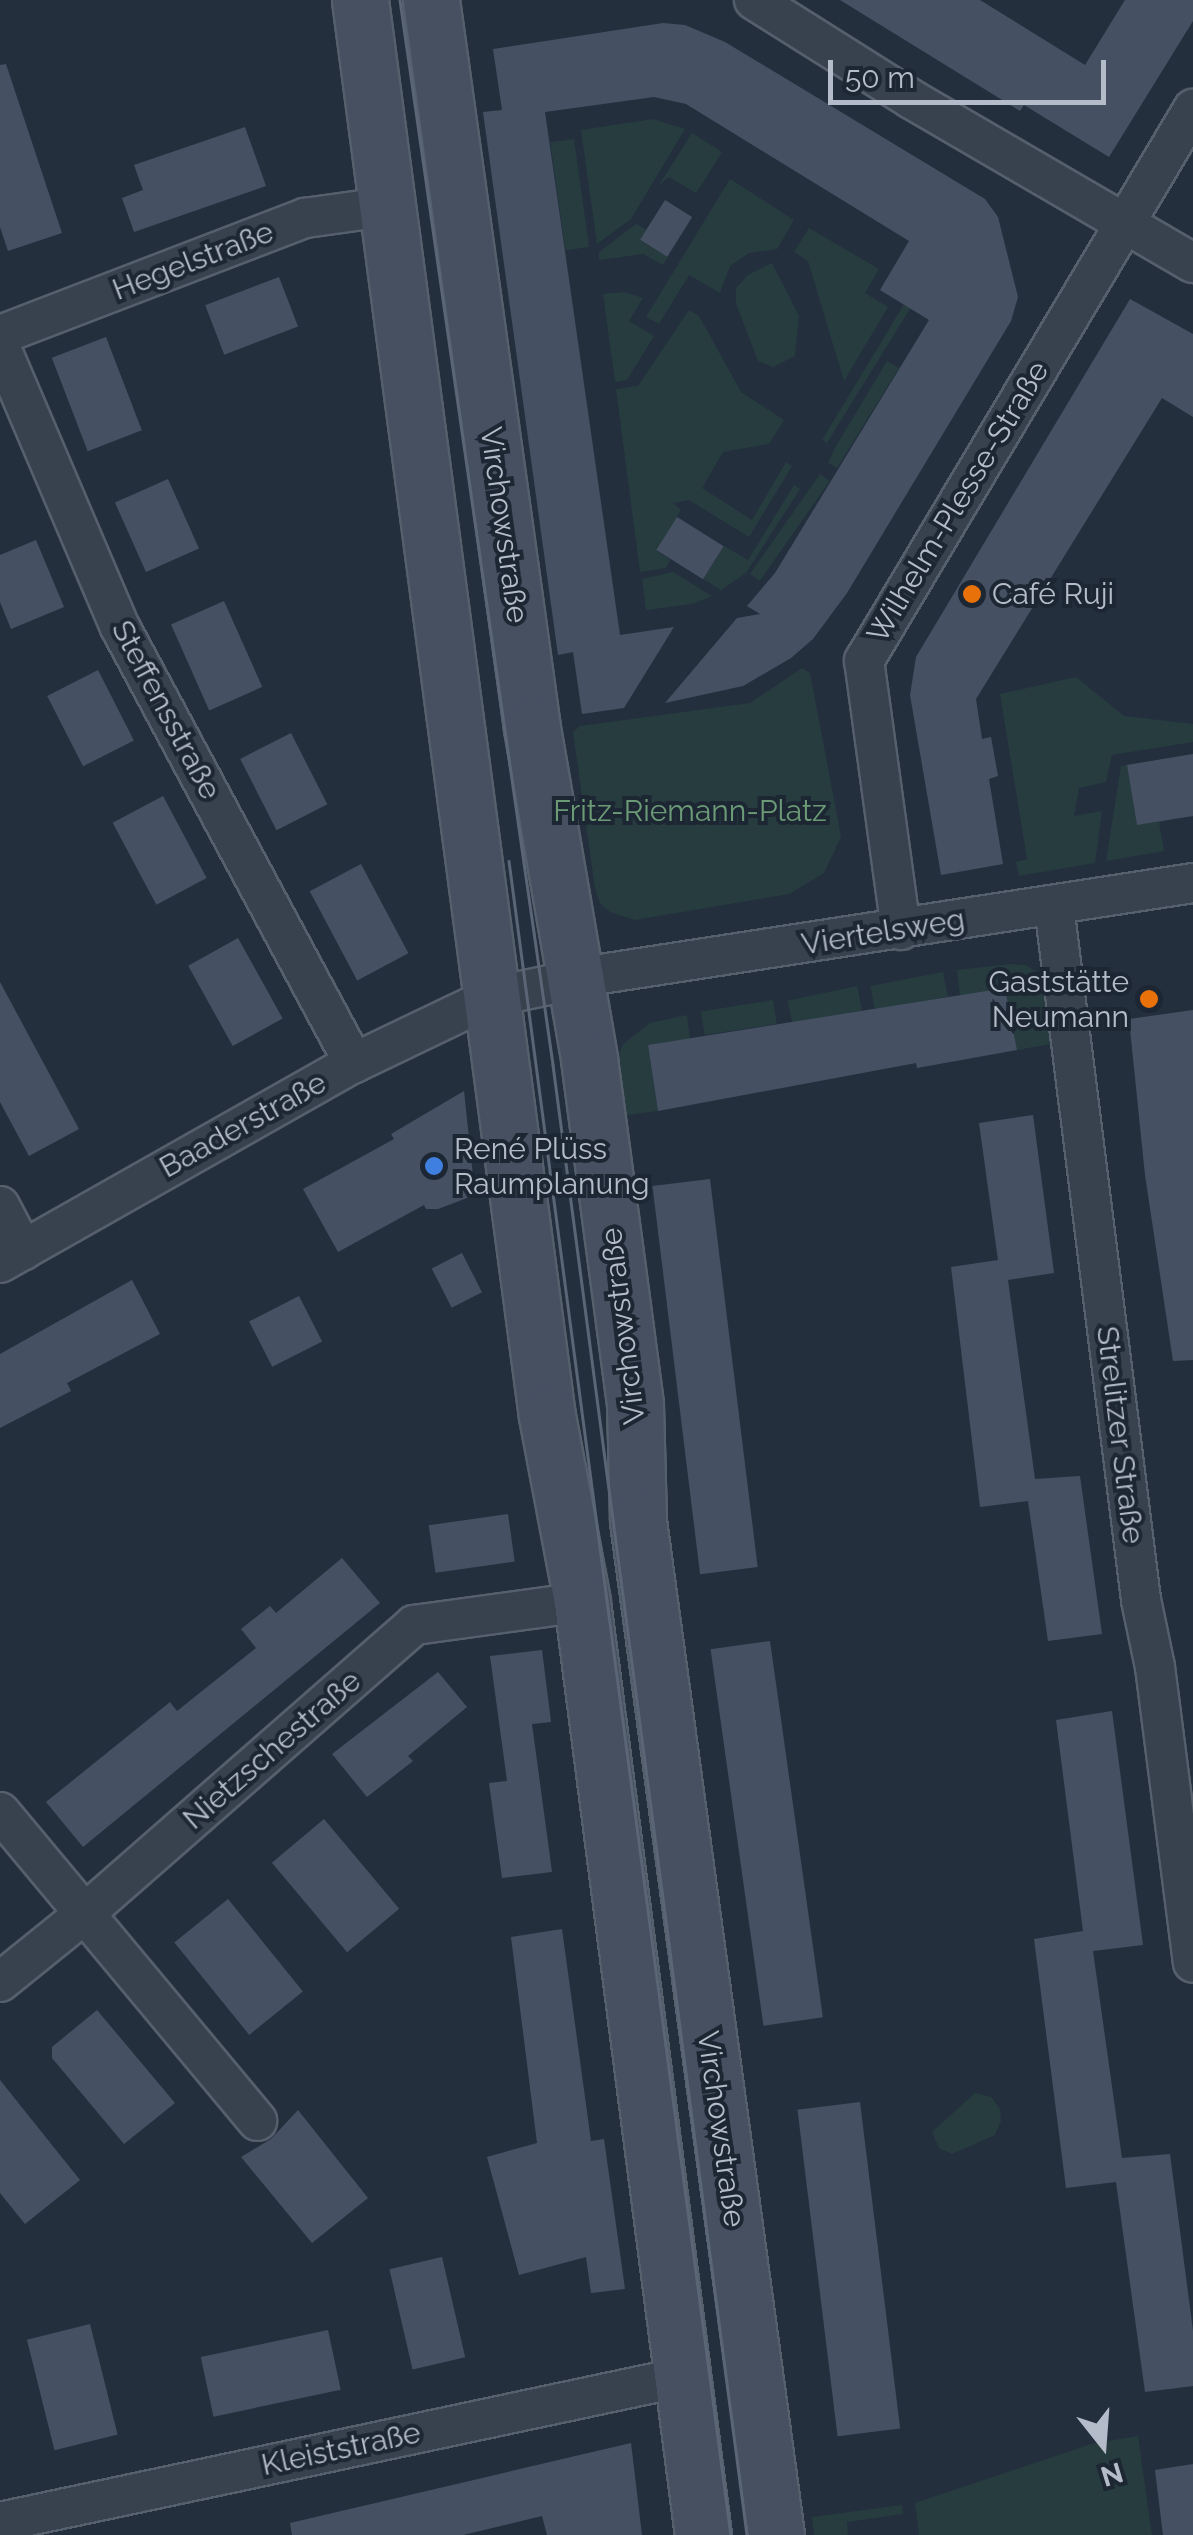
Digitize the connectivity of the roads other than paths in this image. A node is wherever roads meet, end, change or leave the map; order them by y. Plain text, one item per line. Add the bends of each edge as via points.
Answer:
1 (360, 0) edge
2 (431, 0) edge
3 (754, 0) edge
4 (1193, 109) edge
5 (391, 206) junction
6 (1126, 222) junction
7 (1193, 263) edge
8 (0, 335) edge
9 (0, 346) edge
10 (1193, 883) edge
11 (1054, 906) junction
12 (901, 930) junction
13 (573, 979) junction
14 (492, 996) junction
15 (354, 1062) junction
16 (0, 1206) edge
17 (12, 1256) edge
18 (582, 1602) junction
19 (0, 1812) edge
20 (83, 1915) junction
21 (1193, 1963) edge
22 (0, 1982) edge
23 (256, 2120) dead end
24 (682, 2377) junction
25 (0, 2522) edge
26 (703, 2535) edge
27 (776, 2535) edge

1 - 5 main road
2 - 13 main road, Virchowstraße
3 - 6 street
4 - 6 street, Wilhelm-Plesse-Straße
5 - 8 street, Hegelstraße via 305,218
5 - 14 main road
6 - 7 street
6 - 12 street, Wilhelm-Plesse-Straße via 864,661
9 - 15 street, Steffensstraße via 120,628
10 - 11 street, Viertelsweg
11 - 12 street, Viertelsweg
11 - 21 street, Strelitzer Straße
12 - 13 street, Viertelsweg
13 - 14 street, Viertelsweg
13 - 27 main road, Virchowstraße via 635,1405 638,1521
14 - 15 street, Baaderstraße
14 - 18 main road via 547,1416
15 - 17 street, Baaderstraße
16 - 17 street
18 - 20 street, Nietzschestraße via 414,1625
18 - 24 main road
19 - 20 street
20 - 22 street, Nietzschestraße
20 - 23 street
24 - 25 street, Kleiststraße
24 - 26 main road

